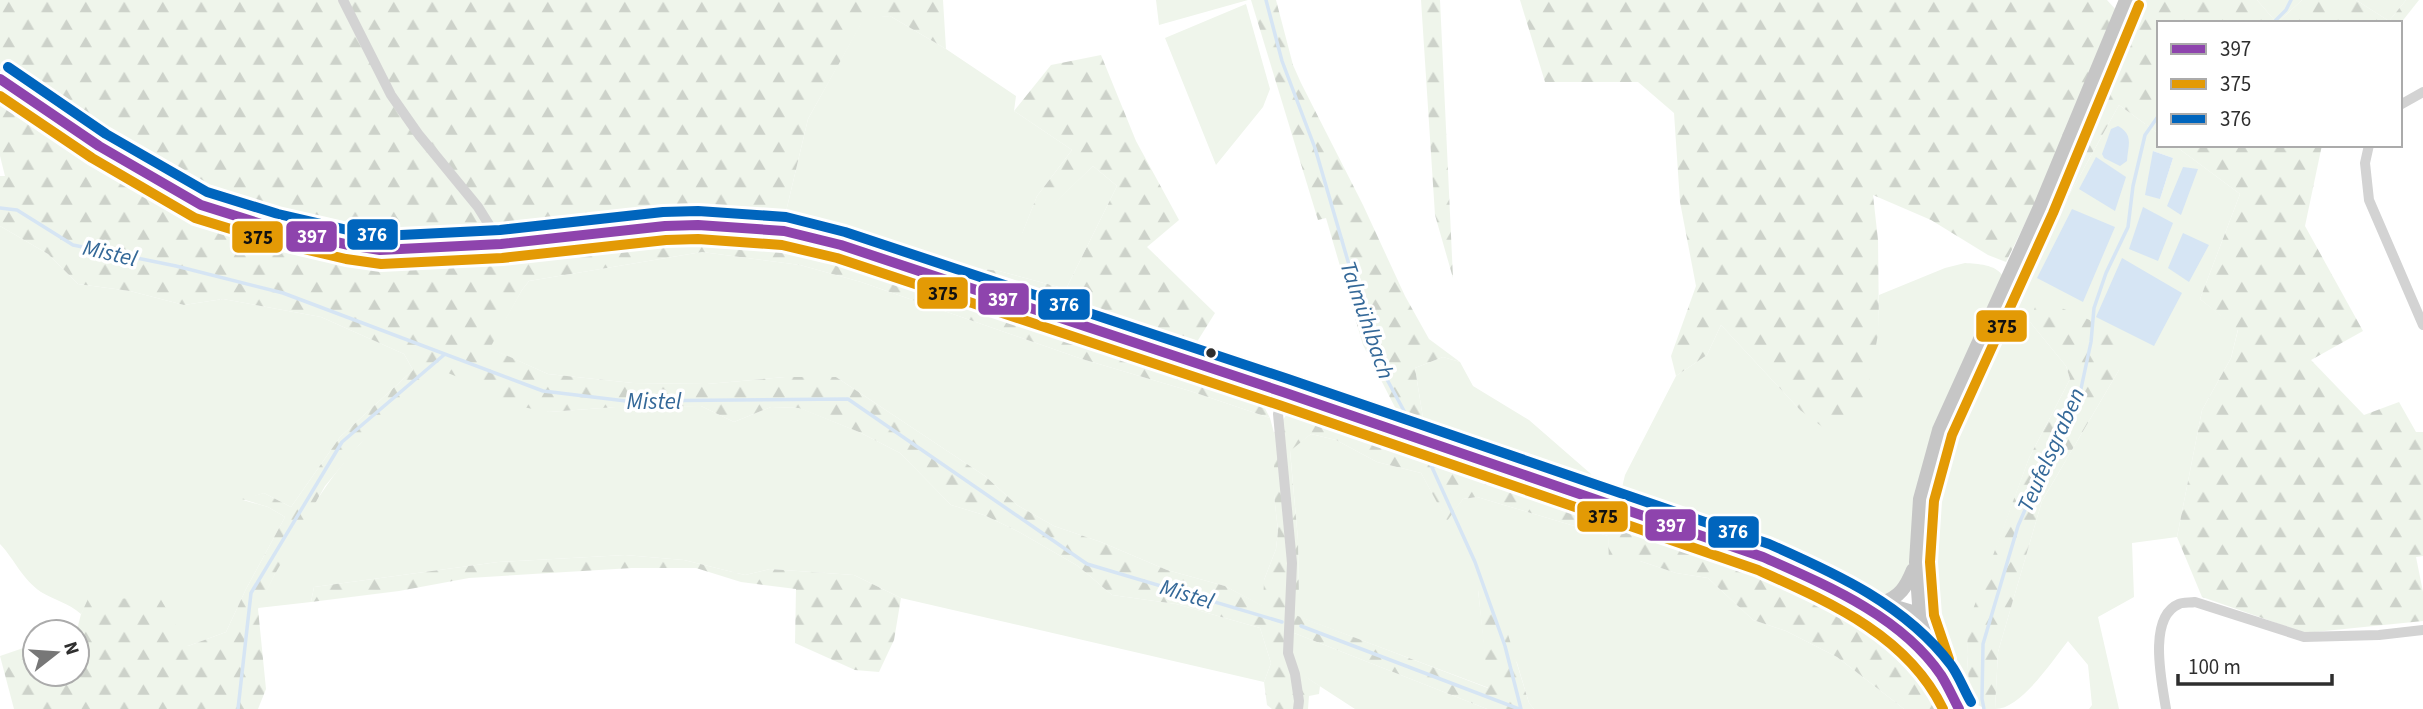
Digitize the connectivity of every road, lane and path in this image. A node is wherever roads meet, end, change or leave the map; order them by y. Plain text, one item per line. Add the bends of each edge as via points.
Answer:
1 (343, 0) edge
2 (2126, 0) edge
3 (0, 79) edge
4 (2423, 92) edge
5 (2402, 104) edge
6 (2369, 147) edge
7 (500, 244) junction
8 (2423, 325) edge
9 (1283, 392) junction
10 (1916, 562) junction
11 (1835, 589) junction
12 (1882, 603) junction
13 (1919, 616) junction
14 (1884, 621) junction
15 (2423, 630) edge
16 (1940, 674) junction
17 (1298, 709) edge
18 (1959, 709) edge
19 (2166, 709) edge

1 - 7 street via 391,95 478,207
2 - 10 main road via 2040,207 1939,430 1920,499
3 - 7 main road via 99,146 201,205 349,246 380,250
4 - 5 street
6 - 8 street via 2365,163 2370,200
7 - 9 main road via 665,226 784,231 841,245
9 - 11 main road via 1763,557
9 - 17 street via 1278,414 1292,564 1288,653
10 - 12 main road via 1903,591
10 - 13 main road
11 - 12 main road
11 - 14 main road
12 - 13 main road
13 - 14 main road via 1898,623
13 - 16 main road
14 - 16 main road
15 - 19 street via 2304,637 2195,602 2179,604 2163,618 2160,631
16 - 18 main road

